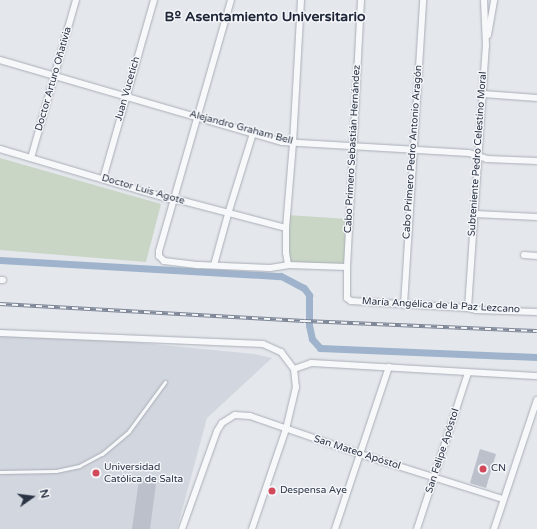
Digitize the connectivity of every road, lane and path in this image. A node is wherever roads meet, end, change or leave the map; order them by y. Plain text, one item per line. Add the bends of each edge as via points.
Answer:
1 (76, 0) edge
2 (154, 0) edge
3 (232, 0) edge
4 (301, 0) edge
5 (361, 0) edge
6 (423, 0) edge
7 (484, 0) edge
8 (494, 0) edge
9 (486, 46) junction
10 (0, 60) edge
11 (55, 76) junction
12 (482, 94) junction
13 (126, 96) junction
14 (537, 98) edge
15 (198, 117) junction
16 (253, 133) junction
17 (293, 143) junction
18 (353, 146) junction
19 (0, 149) edge
20 (414, 150) junction
21 (478, 156) junction
22 (31, 158) junction
23 (537, 161) edge
24 (103, 178) junction
25 (174, 200) junction
26 (228, 214) junction
27 (475, 214) junction
28 (537, 217) edge
29 (286, 228) junction
30 (524, 255) dead end
31 (537, 256) edge
32 (214, 265) junction
33 (288, 265) junction
34 (347, 267) junction
35 (347, 298) joint
36 (404, 305) junction
37 (468, 308) junction
38 (537, 312) edge
39 (0, 333) edge
40 (389, 368) junction
41 (294, 370) junction
42 (468, 373) junction
43 (537, 376) edge
44 (165, 382) dead end
45 (537, 400) edge
46 (286, 429) junction
47 (360, 454) junction
48 (0, 472) edge
49 (435, 478) junction
50 (503, 499) junction
51 (182, 529) edge
52 (252, 529) edge
53 (335, 529) edge
54 (417, 529) edge
55 (494, 529) edge

1 - 11 street, Doctor Arturo Oñativia
2 - 13 street, Juan Vucetich
3 - 15 street
4 - 17 street
5 - 18 street, Cabo Primero Sebastián Hernández
6 - 20 street, Cabo Primero Pedro Antonio Aragón
7 - 8 street
7 - 9 street, Subteniente Pedro Celestino Moral
8 - 9 street
9 - 12 street, Subteniente Pedro Celestino Moral
10 - 11 street, Alejandro Graham Bell
11 - 13 street, Alejandro Graham Bell
11 - 22 street, Doctor Arturo Oñativia
12 - 14 street
12 - 21 street, Subteniente Pedro Celestino Moral
13 - 15 street, Alejandro Graham Bell
13 - 24 street, Juan Vucetich
15 - 16 street, Alejandro Graham Bell
15 - 25 street
16 - 17 street, Alejandro Graham Bell
16 - 26 street
17 - 18 street, Alejandro Graham Bell
17 - 29 street
18 - 20 street, Alejandro Graham Bell
18 - 34 street, Cabo Primero Sebastián Hernández
19 - 22 street, Doctor Luis Agote
20 - 21 street, Alejandro Graham Bell via 470,153
20 - 36 street, Cabo Primero Pedro Antonio Aragón
21 - 23 street, Alejandro Graham Bell
21 - 27 street, Subteniente Pedro Celestino Moral
22 - 24 street, Doctor Luis Agote
24 - 25 street, Doctor Luis Agote
25 - 26 street, Doctor Luis Agote
25 - 32 street via 159,256 170,262
26 - 29 street, Doctor Luis Agote
26 - 32 street
27 - 28 street
27 - 37 street, Subteniente Pedro Celestino Moral
29 - 33 street
30 - 31 street
32 - 33 street via 270,268
33 - 34 street
34 - 35 street, Cabo Primero Sebastián Hernández
35 - 36 street, María Angélica de la Paz Lezcano via 351,301
36 - 37 street, María Angélica de la Paz Lezcano
37 - 38 street, María Angélica de la Paz Lezcano
39 - 41 street via 263,344 281,352
40 - 41 street via 311,363
40 - 42 street
40 - 47 street
41 - 46 street via 296,387
42 - 43 street
42 - 49 street, San Felipe Apóstol
44 - 48 lane via 129,432 102,454 79,466 56,471
45 - 50 street
46 - 47 street, San Mateo Apóstol
46 - 51 street, San Mateo Apóstol via 242,414 228,418 222,423 216,431
46 - 52 street
47 - 49 street, San Mateo Apóstol
47 - 53 street
49 - 50 street, San Mateo Apóstol
49 - 54 street, San Felipe Apóstol
50 - 55 street

